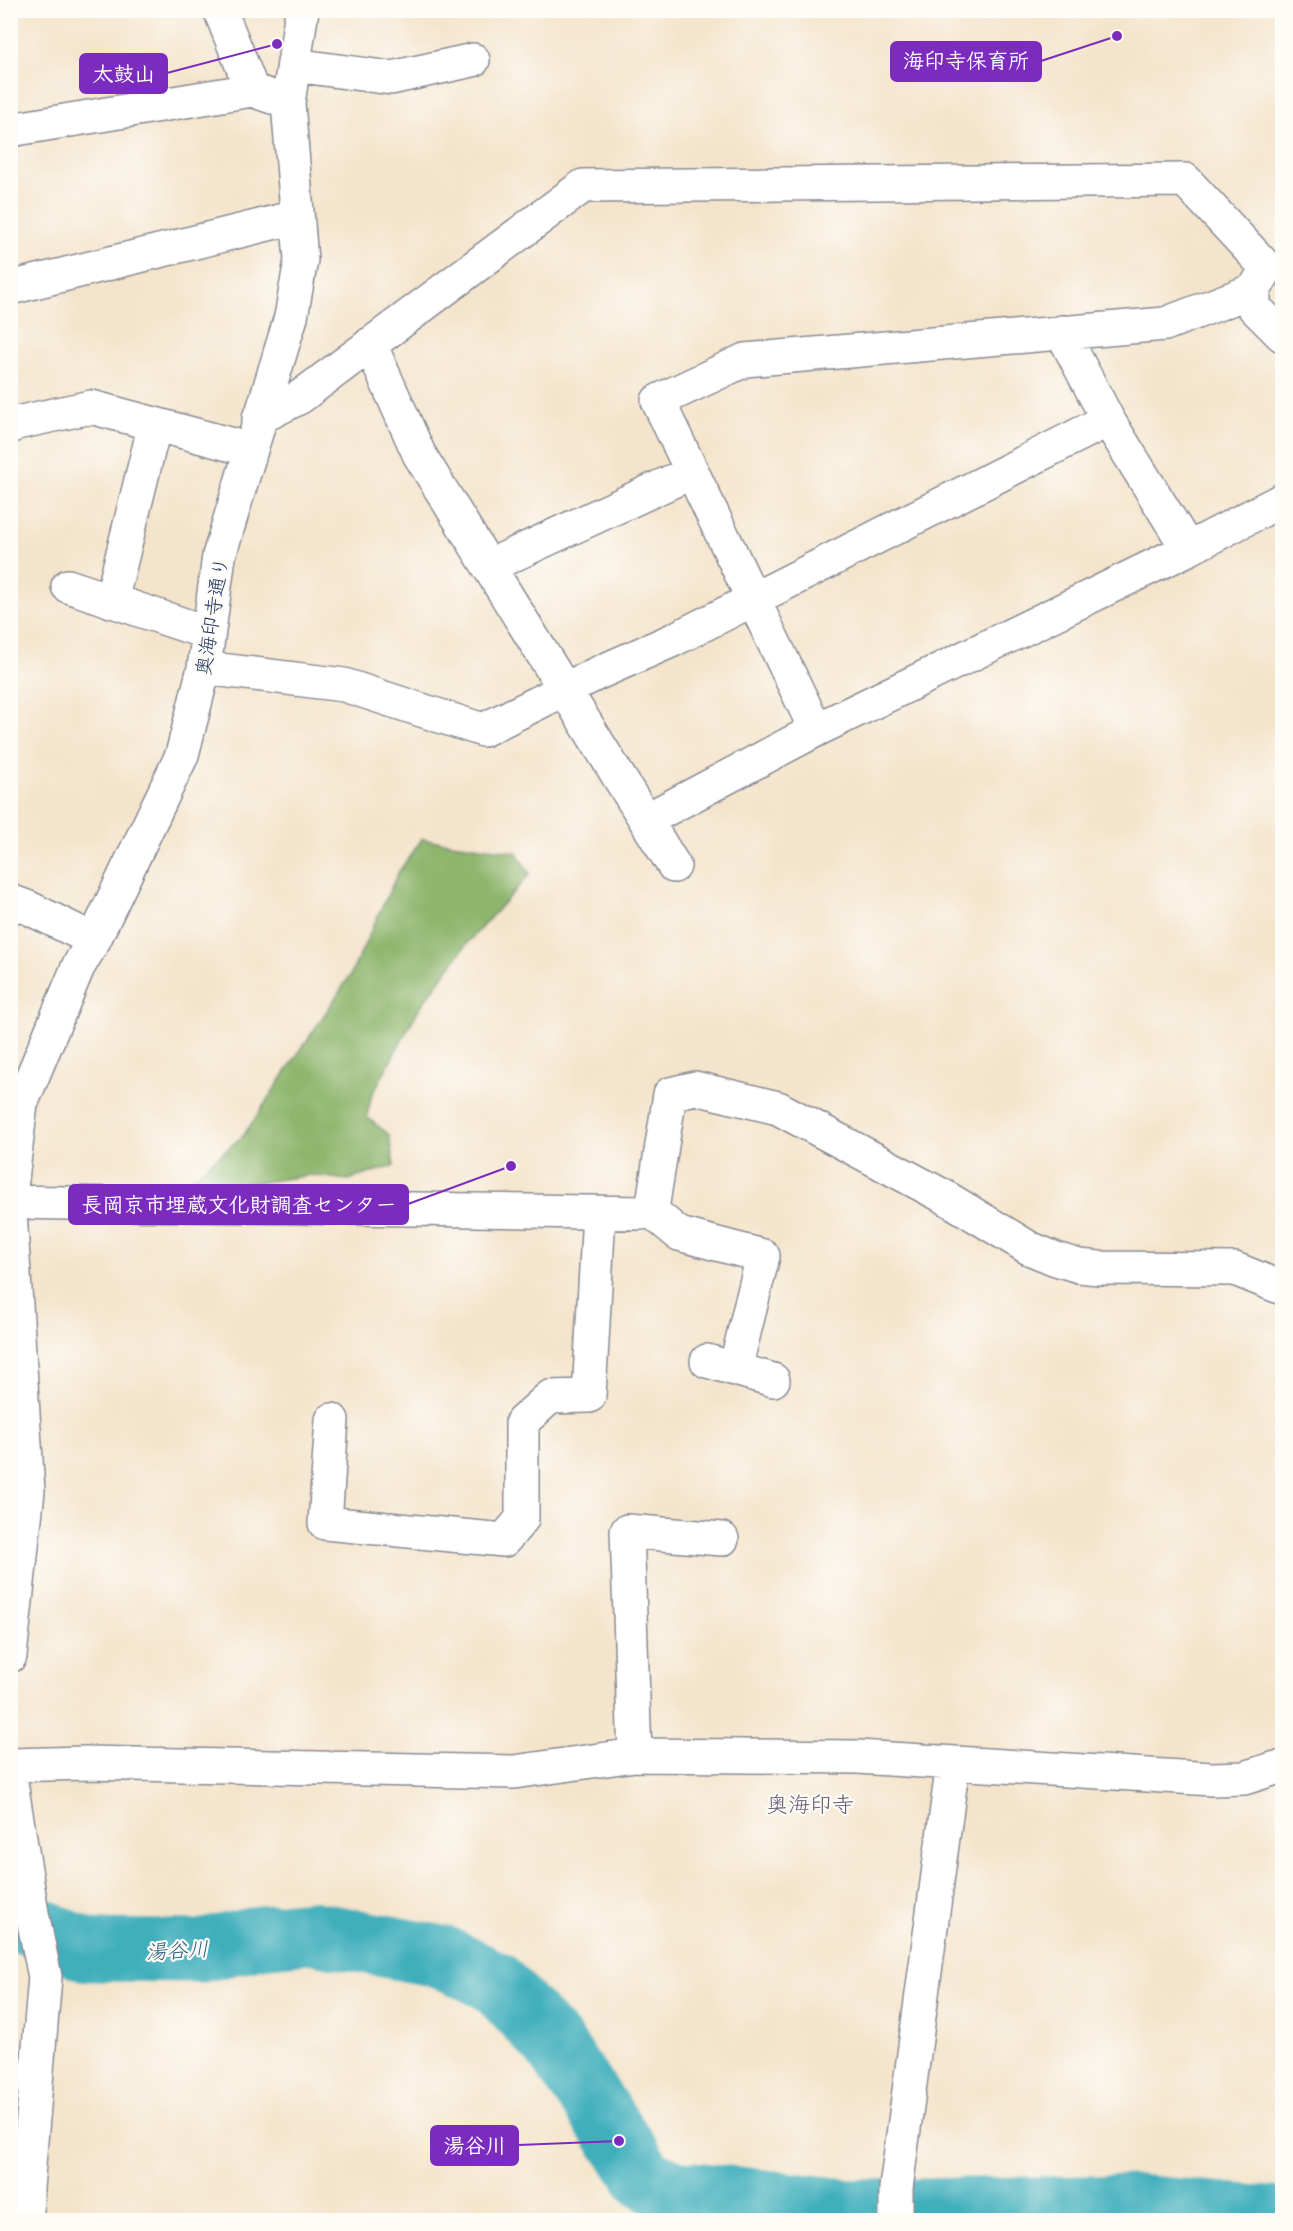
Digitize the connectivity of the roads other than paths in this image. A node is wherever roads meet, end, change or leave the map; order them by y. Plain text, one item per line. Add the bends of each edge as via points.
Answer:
1 (220, 10) edge
2 (302, 10) edge
3 (473, 60) dead end
4 (294, 65) junction
5 (252, 90) junction
6 (288, 103) junction
7 (10, 130) edge
8 (296, 217) junction
9 (10, 288) edge
10 (1254, 290) junction
11 (1062, 332) junction
12 (1282, 335) edge
13 (370, 344) junction
14 (259, 418) junction
15 (1108, 420) junction
16 (155, 424) junction
17 (10, 427) edge
18 (250, 450) junction
19 (692, 472) junction
20 (1282, 500) edge
21 (1188, 549) junction
22 (489, 566) junction
23 (68, 586) dead end
24 (753, 599) junction
25 (111, 602) junction
26 (208, 633) junction
27 (204, 668) junction
28 (566, 690) junction
29 (816, 730) junction
30 (646, 820) junction
31 (674, 866) dead end
32 (10, 902) edge
33 (94, 940) junction
34 (10, 1196) edge
35 (10, 1202) edge
36 (650, 1210) junction
37 (10, 1212) edge
38 (599, 1213) junction
39 (1282, 1288) edge
40 (773, 1380) dead end
41 (333, 1420) dead end
42 (722, 1539) dead end
43 (10, 1656) edge
44 (635, 1755) junction
45 (953, 1763) junction
46 (10, 1765) edge
47 (1280, 1765) edge
48 (10, 1776) edge
49 (22, 2121) edge
50 (27, 2220) edge
51 (896, 2220) edge

1 - 5 street
2 - 4 street, 奥海印寺通り
3 - 4 street via 391,78
4 - 6 street, 奥海印寺通り
5 - 6 street
5 - 7 street
6 - 8 street, 奥海印寺通り
8 - 9 street
8 - 14 street, 奥海印寺通り via 301,260 291,317
10 - 11 street via 1165,324
10 - 12 street via 1254,307
10 - 13 street via 1267,268 1185,180 583,186
11 - 15 street
11 - 19 street via 745,360 658,402
13 - 14 street via 300,397
13 - 22 street via 419,454
14 - 18 street, 奥海印寺通り
15 - 21 street
15 - 24 street
16 - 17 street via 91,407
16 - 18 street
16 - 25 street
18 - 26 street, 奥海印寺通り via 219,556
19 - 22 street
19 - 24 street
20 - 21 street
21 - 29 street
22 - 28 street
23 - 25 street
24 - 28 street
24 - 29 street
25 - 26 street
26 - 27 street, 奥海印寺通り
27 - 28 street via 344,685 483,730
27 - 33 street, 奥海印寺通り via 182,754
28 - 30 street
29 - 30 street
30 - 31 street
32 - 33 street
33 - 34 street, 奥海印寺通り via 78,967 21,1104
35 - 38 street
36 - 38 street
36 - 39 street via 670,1094 695,1088 778,1108 945,1197 1029,1248 1056,1259 1099,1268 1235,1269
36 - 40 street via 679,1234 763,1256 721,1365
37 - 43 street via 28,1491
38 - 41 street via 589,1396 550,1397 522,1422 522,1519 504,1540 325,1523
42 - 44 street via 627,1531
44 - 45 street via 858,1757
44 - 46 street via 514,1772 86,1763
45 - 47 street via 1212,1779 1244,1778
45 - 51 street via 896,2188
48 - 49 street via 45,1977
49 - 50 street

